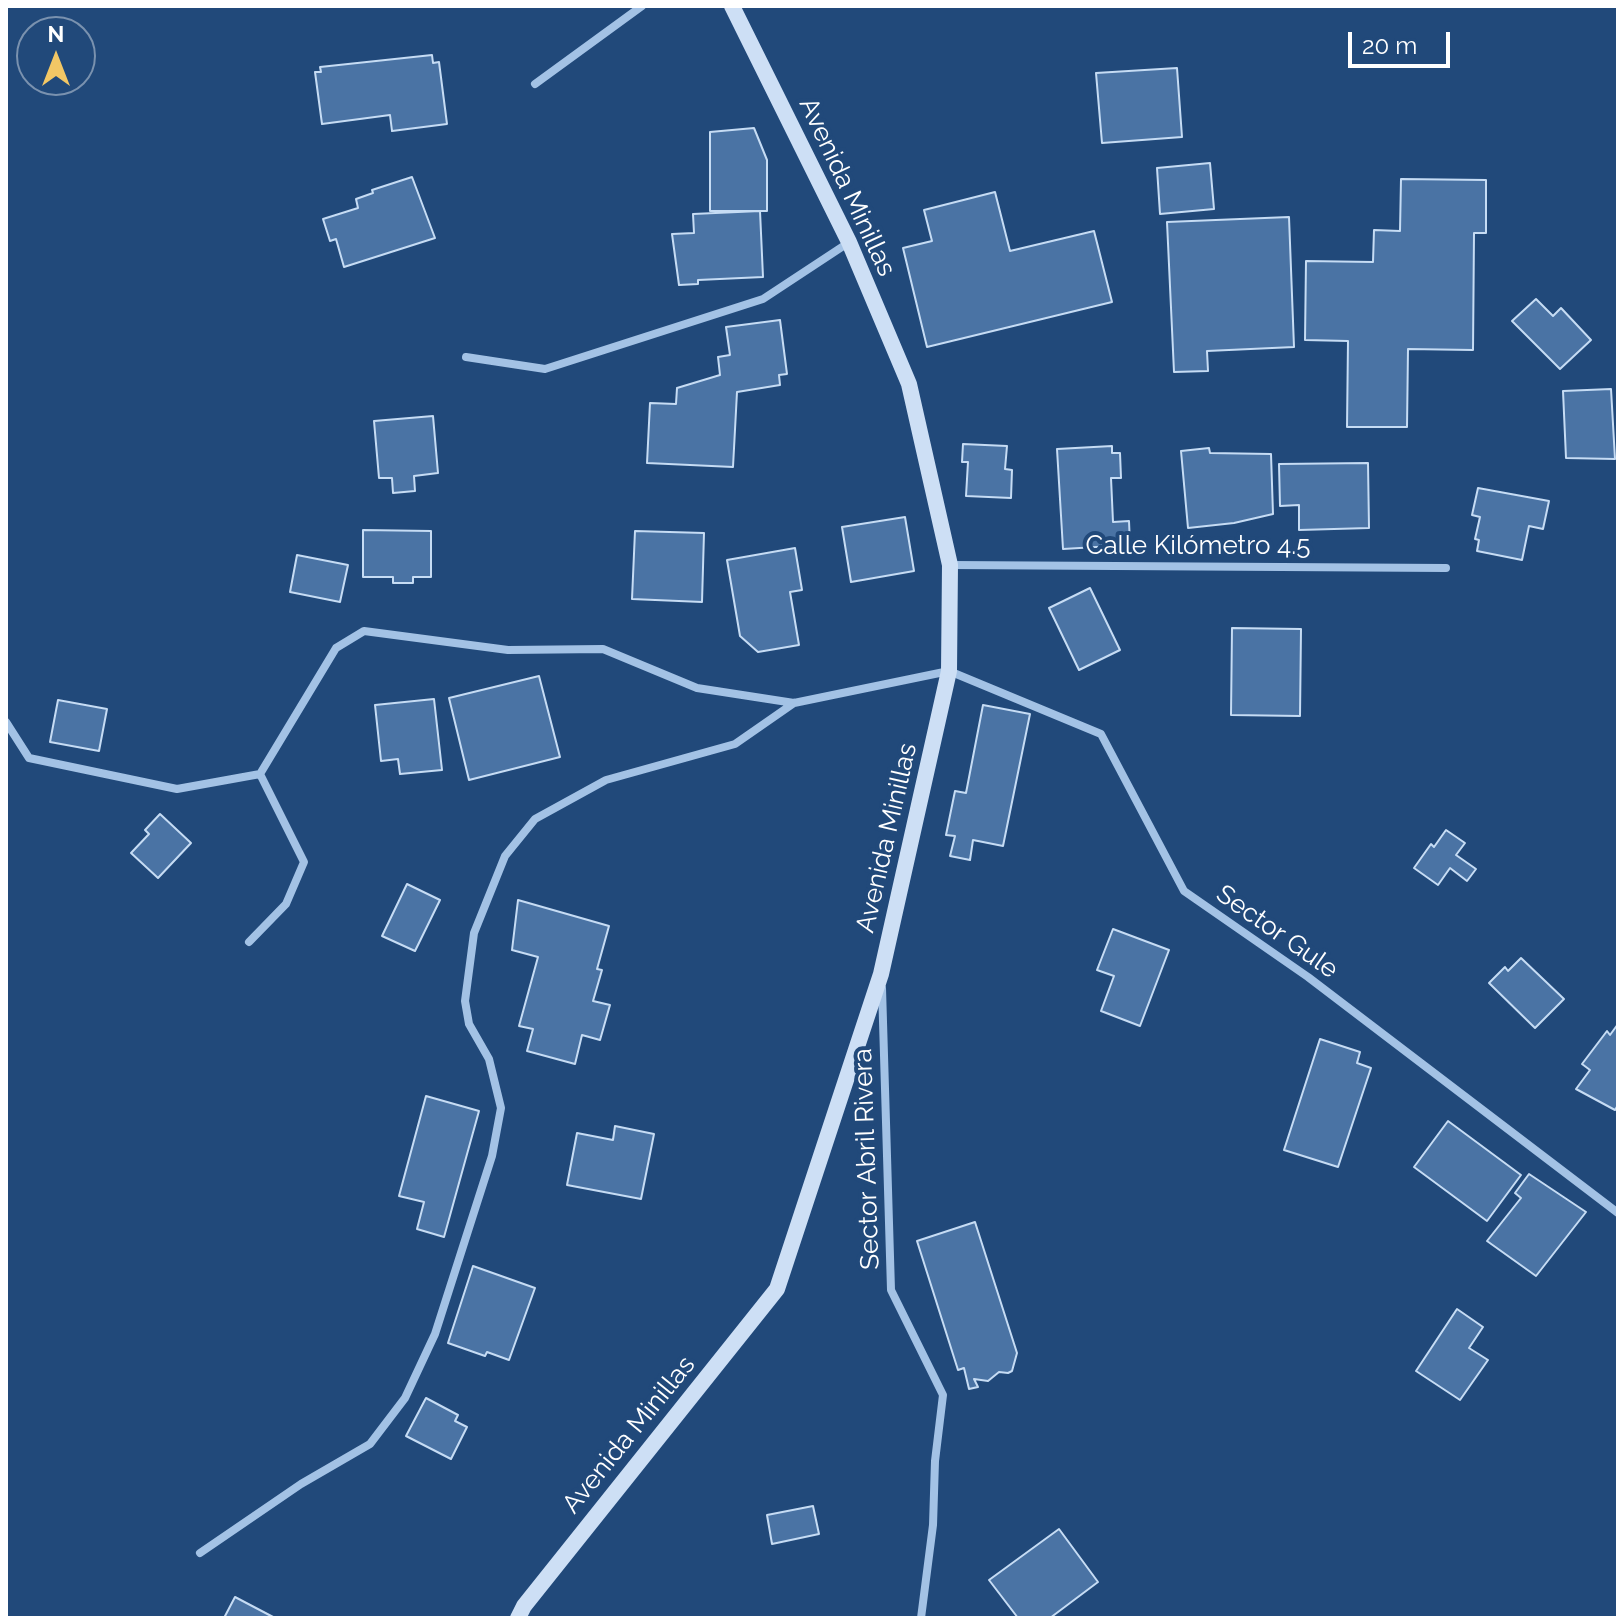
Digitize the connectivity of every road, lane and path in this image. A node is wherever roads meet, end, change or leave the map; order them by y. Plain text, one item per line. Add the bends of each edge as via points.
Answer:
1 (642, 6) edge
2 (732, 6) edge
3 (535, 84) dead end
4 (849, 242) junction
5 (466, 357) dead end
6 (950, 565) junction
7 (1446, 568) dead end
8 (949, 671) junction
9 (794, 703) junction
10 (6, 722) edge
11 (260, 774) junction
12 (249, 942) dead end
13 (881, 974) junction
14 (1618, 1213) edge
15 (200, 1553) dead end
16 (518, 1618) edge
17 (921, 1618) edge

1 - 3 street
2 - 4 street, Avenida Minillas
4 - 5 street via 763,299 545,369
4 - 6 street, Avenida Minillas via 909,384
6 - 7 street, Calle Kilómetro 4.5
6 - 8 street, Avenida Minillas
8 - 9 street
8 - 13 street, Avenida Minillas
8 - 14 street, Sector Gule via 1101,734 1184,891 1308,977
9 - 11 street via 697,688 603,649 508,650 364,631 336,648
9 - 15 street via 735,744 606,780 535,819 505,856 474,933 465,1001 469,1024 489,1059 501,1108 492,1156 435,1334 405,1398 370,1444
10 - 11 street via 29,758 177,789
11 - 12 street via 304,862 286,904
13 - 16 street, Avenida Minillas via 777,1289
13 - 17 street, Sector Abril Rivera via 891,1290 943,1395

